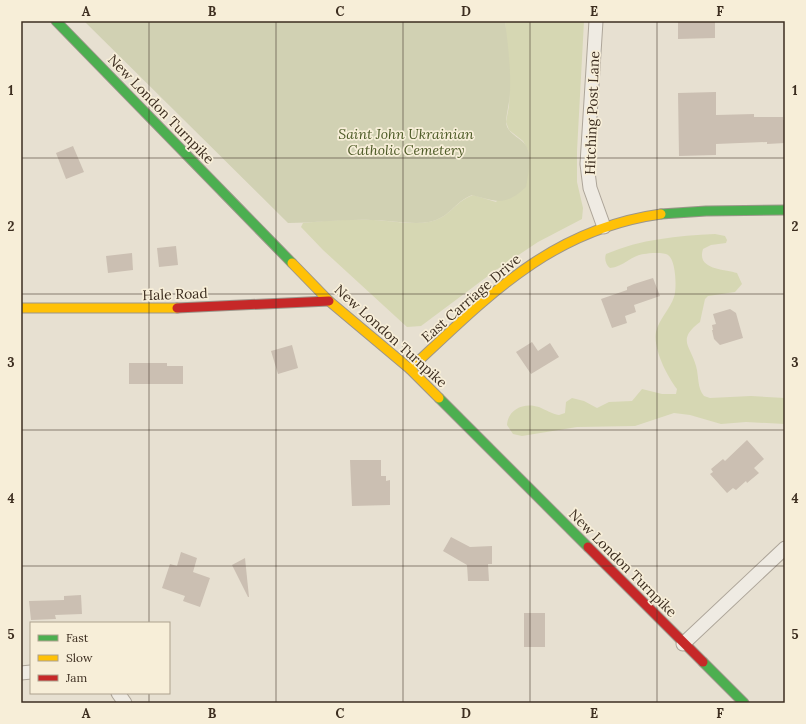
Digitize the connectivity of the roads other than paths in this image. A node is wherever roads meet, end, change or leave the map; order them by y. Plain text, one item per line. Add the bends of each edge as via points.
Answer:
1 (56, 21) edge
2 (596, 21) edge
3 (785, 210) edge
4 (604, 227) junction
5 (329, 301) junction
6 (21, 308) edge
7 (410, 369) junction
8 (785, 548) edge
9 (683, 644) junction
10 (119, 694) edge
11 (124, 703) edge
12 (744, 703) edge

1 - 5 street, New London Turnpike
2 - 4 street, Hitching Post Lane via 587,164 590,188
3 - 4 street, East Carriage Drive via 700,210 648,216
4 - 7 street, East Carriage Drive via 522,269
5 - 6 street, Hale Road via 162,309
5 - 7 street, New London Turnpike
7 - 9 street, New London Turnpike
8 - 9 street
9 - 12 street, New London Turnpike
10 - 11 street

